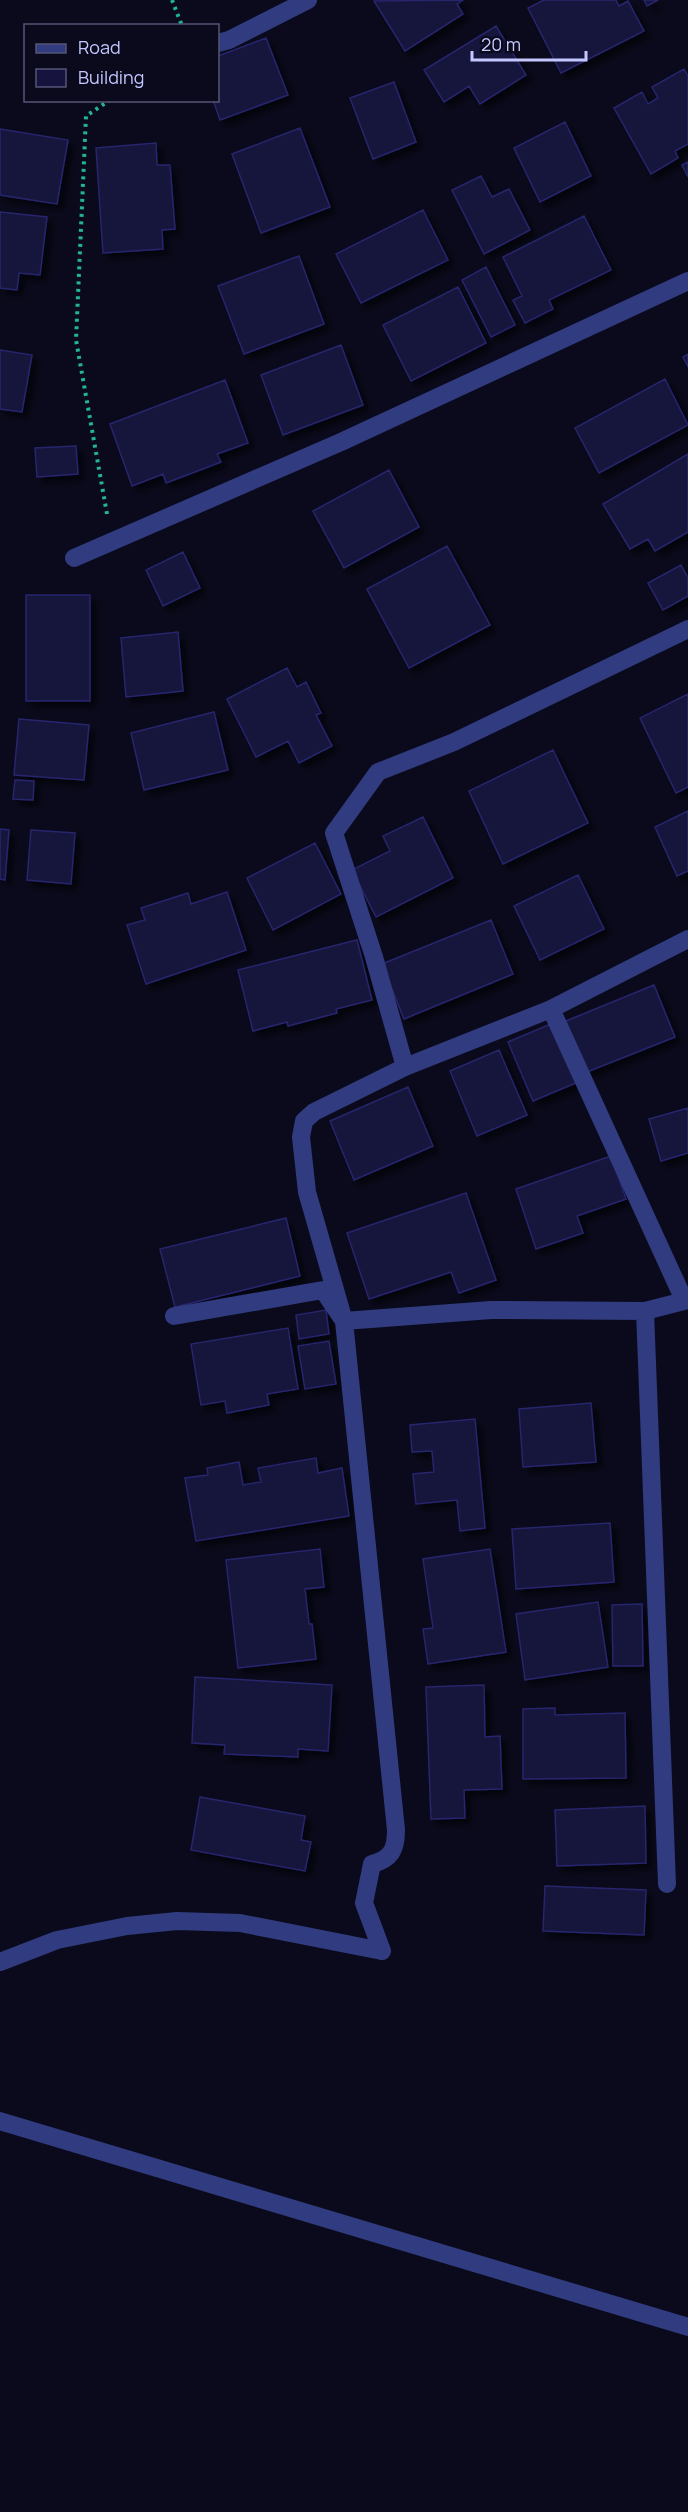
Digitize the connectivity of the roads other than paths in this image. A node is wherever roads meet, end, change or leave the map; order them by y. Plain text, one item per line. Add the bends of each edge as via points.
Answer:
1 (308, 0) edge
2 (219, 43) edge
3 (688, 281) edge
4 (74, 558) dead end
5 (688, 629) edge
6 (688, 939) edge
7 (551, 1009) junction
8 (405, 1067) junction
9 (686, 1300) edge
10 (645, 1311) junction
11 (174, 1316) dead end
12 (344, 1321) junction
13 (668, 1884) dead end
14 (0, 1962) edge
15 (0, 2121) edge
16 (688, 2327) edge

1 - 2 street
3 - 4 street via 341,442
5 - 8 street via 454,742 378,772 334,833
6 - 7 street
7 - 8 street
7 - 9 street
8 - 12 street via 309,1115 302,1128 307,1192
9 - 10 street
10 - 12 street via 491,1310
10 - 13 street
11 - 12 street via 323,1290
12 - 14 street via 396,1830 395,1849 390,1857 372,1864 364,1903 382,1951 240,1923 177,1921 57,1940
15 - 16 street

